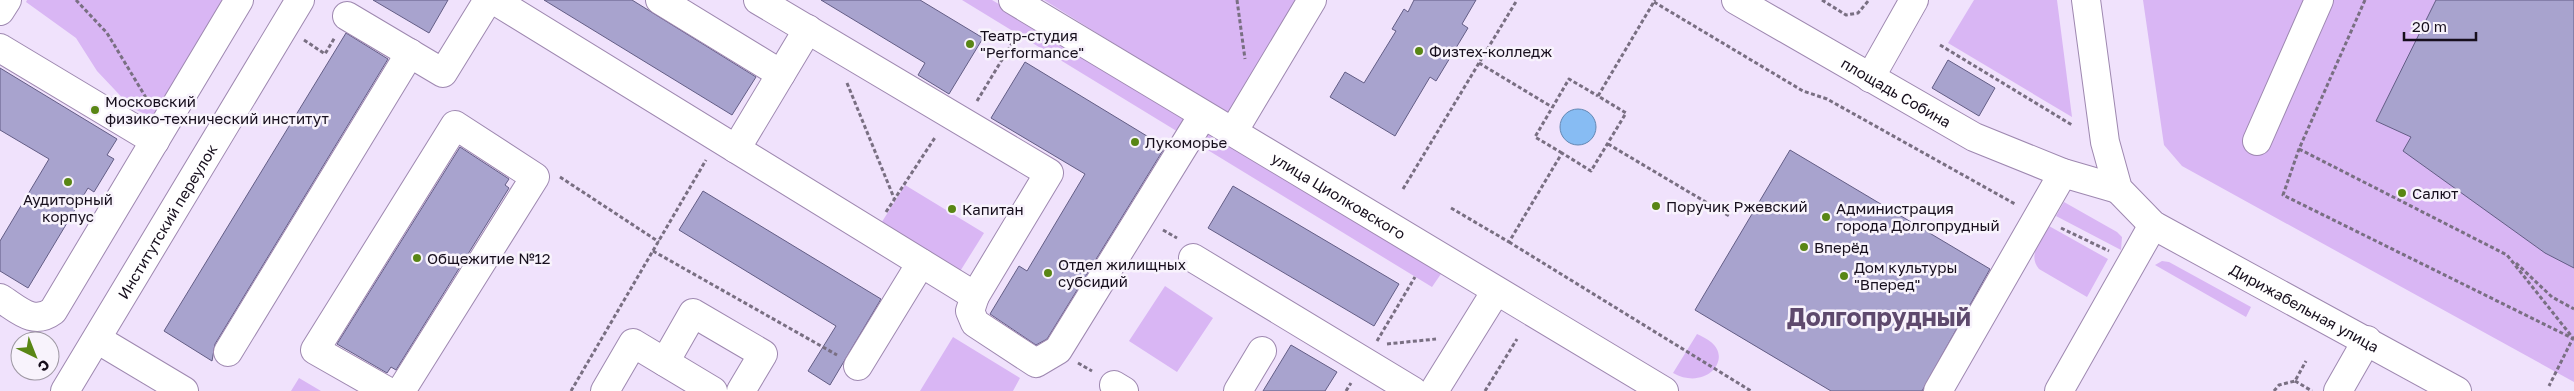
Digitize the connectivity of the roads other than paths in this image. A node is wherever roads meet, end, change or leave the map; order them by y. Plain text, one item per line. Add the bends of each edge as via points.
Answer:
1 (6, 0) edge
2 (239, 0) edge
3 (300, 0) edge
4 (488, 0) edge
5 (494, 0) edge
6 (660, 0) edge
7 (758, 0) edge
8 (1014, 0) edge
9 (1312, 0) edge
10 (1736, 0) edge
11 (1914, 0) edge
12 (2086, 0) edge
13 (2318, 0) edge
14 (0, 11) edge
15 (347, 16) dead end
16 (808, 29) junction
17 (0, 48) edge
18 (410, 53) junction
19 (781, 74) junction
20 (1870, 78) junction
21 (1203, 115) junction
22 (1233, 132) junction
23 (147, 136) junction
24 (2257, 141) dead end
25 (727, 143) junction
26 (2063, 173) junction
27 (2118, 189) junction
28 (2153, 225) junction
29 (1193, 258) road end
30 (921, 263) junction
31 (1496, 291) junction
32 (975, 296) junction
33 (0, 298) edge
34 (97, 339) junction
35 (2367, 340) junction
36 (1262, 351) dead end
37 (228, 352) dead end
38 (665, 362) junction
39 (858, 366) road end
40 (1626, 381) edge
41 (65, 391) edge
42 (184, 391) edge
43 (387, 391) edge
44 (401, 391) edge
45 (605, 391) edge
46 (713, 391) edge
47 (741, 391) edge
48 (1238, 391) edge
49 (1413, 391) edge
50 (1434, 391) edge
51 (1664, 391) edge
52 (1938, 391) edge
53 (2059, 391) edge
54 (2338, 391) edge
55 (2457, 391) edge

1 - 14 street
2 - 23 street
3 - 34 street, Институтский переулок
4 - 18 street via 443,73
5 - 25 street
6 - 19 street
7 - 16 street
8 - 21 street, улица Циолковского
9 - 22 street
10 - 20 street, площадь Собина
11 - 20 street
12 - 27 street via 2105,142
13 - 24 street
15 - 18 street
16 - 19 street
16 - 32 street via 1049,173
17 - 23 street
18 - 37 street
19 - 25 street
20 - 26 street, площадь Собина via 1974,136
21 - 22 street, улица Циолковского
21 - 32 street via 1058,350 1036,363 975,323 970,311
22 - 31 street, улица Циолковского
23 - 33 street via 53,311 45,318 35,319
25 - 30 street
26 - 27 street
26 - 52 street
27 - 28 street, Дирижабельная улица
28 - 35 street, Дирижабельная улица
28 - 53 street
29 - 49 street
30 - 32 street
30 - 39 street
31 - 40 street, улица Циолковского
31 - 50 street
34 - 41 street, Институтский переулок
34 - 42 street
35 - 54 street
35 - 55 street, Дирижабельная улица
36 - 48 street
38 - 45 street via 633,343
38 - 46 street
38 - 47 street via 693,313 763,354
40 - 51 street, улица Циолковского
43 - 44 street via 315,350 455,126 535,177

